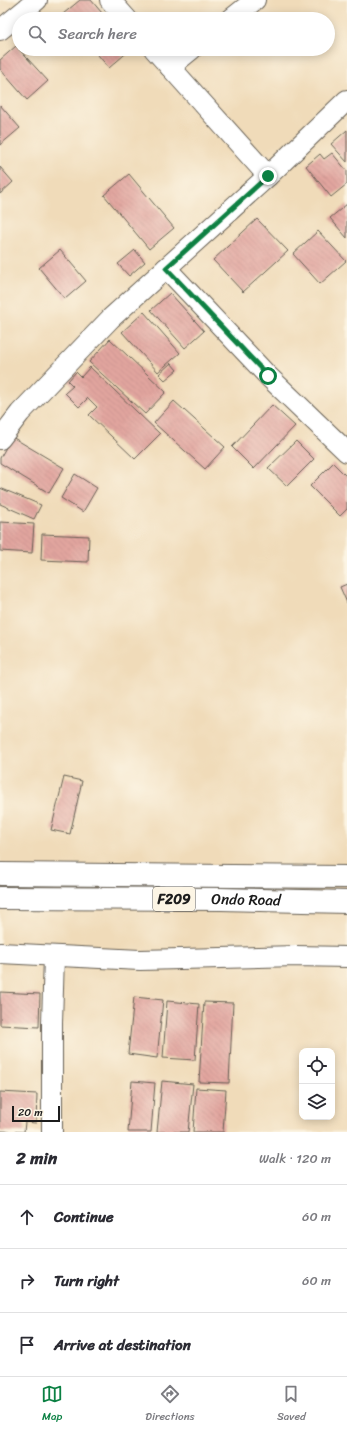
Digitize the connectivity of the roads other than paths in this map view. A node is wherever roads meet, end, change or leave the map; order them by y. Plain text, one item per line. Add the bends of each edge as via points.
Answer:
1 (37, 0) edge
2 (110, 0) edge
3 (255, 0) edge
4 (22, 12) edge
5 (121, 12) edge
6 (240, 12) edge
7 (12, 20) edge
8 (0, 30) edge
9 (161, 56) edge
10 (183, 56) edge
11 (170, 66) junction
12 (347, 100) edge
13 (268, 176) junction
14 (166, 268) junction
15 (0, 439) edge
16 (347, 452) edge
17 (0, 874) edge
18 (347, 877) edge
19 (0, 898) edge
20 (347, 902) edge
21 (0, 953) edge
22 (54, 956) junction
23 (347, 957) edge
24 (52, 1132) edge

1 - 4 street
2 - 5 street
3 - 6 street
7 - 8 street
9 - 11 street
10 - 11 street
11 - 13 street
12 - 13 street
13 - 14 street
14 - 15 street via 111,318 20,413
14 - 16 street via 268,376
17 - 18 main road, Ondo Road / F209
19 - 20 main road, Ondo Road / F209
21 - 22 street
22 - 23 street via 140,960
22 - 24 street

